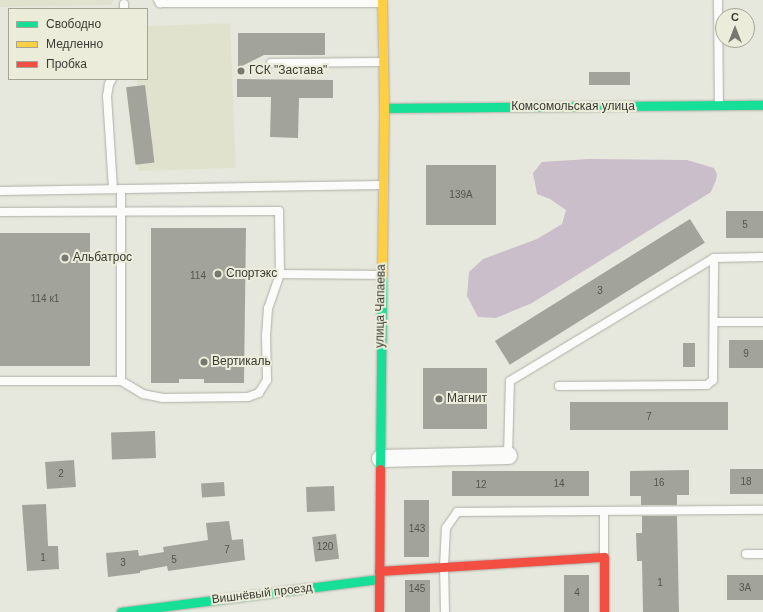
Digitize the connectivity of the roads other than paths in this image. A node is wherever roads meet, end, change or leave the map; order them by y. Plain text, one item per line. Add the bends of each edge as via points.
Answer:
1 (158, 0) edge
2 (718, 0) edge
3 (313, 1) edge
4 (382, 1) edge
5 (383, 62) junction
6 (271, 63) dead end
7 (111, 80) edge
8 (763, 105) edge
9 (719, 106) junction
10 (384, 108) junction
11 (383, 185) junction
12 (117, 189) junction
13 (0, 191) edge
14 (0, 212) edge
15 (120, 212) junction
16 (763, 257) edge
17 (714, 258) junction
18 (280, 274) junction
19 (382, 275) junction
20 (714, 322) junction
21 (763, 322) edge
22 (0, 381) edge
23 (120, 381) junction
24 (559, 386) dead end
25 (508, 455) joint
26 (380, 458) junction
27 (763, 510) edge
28 (604, 511) junction
29 (746, 554) dead end
30 (763, 554) edge
31 (604, 557) junction
32 (444, 566) junction
33 (379, 575) junction
34 (121, 612) edge
35 (379, 612) edge
36 (446, 612) edge
37 (604, 612) edge

1 - 3 lane via 160,3
2 - 9 lane
3 - 4 lane
4 - 5 street, улица Чапаева
5 - 6 lane
5 - 10 street, улица Чапаева
7 - 12 lane via 107,96
8 - 9 street, Комсомольская улица
9 - 10 street, Комсомольская улица
10 - 11 street, улица Чапаева
11 - 12 lane
11 - 19 street, улица Чапаева
12 - 13 lane
12 - 15 lane
14 - 15 lane
15 - 18 lane via 280,211
15 - 23 lane
16 - 17 lane
17 - 20 lane
17 - 25 lane via 510,381
18 - 19 lane
18 - 23 lane via 268,308 267,380 259,393 248,397 163,398 143,394
19 - 26 street, улица Чапаева
20 - 21 lane
20 - 24 lane via 713,380 707,385
22 - 23 lane
25 - 26 street
26 - 33 street, улица Чапаева
27 - 28 lane
28 - 31 lane
28 - 32 lane via 458,512 446,528
29 - 30 lane
31 - 32 street, Вишнёвый проезд
31 - 37 street
32 - 33 street, Вишнёвый проезд
32 - 36 lane
33 - 34 street, Вишнёвый проезд
33 - 35 street, улица Чапаева

